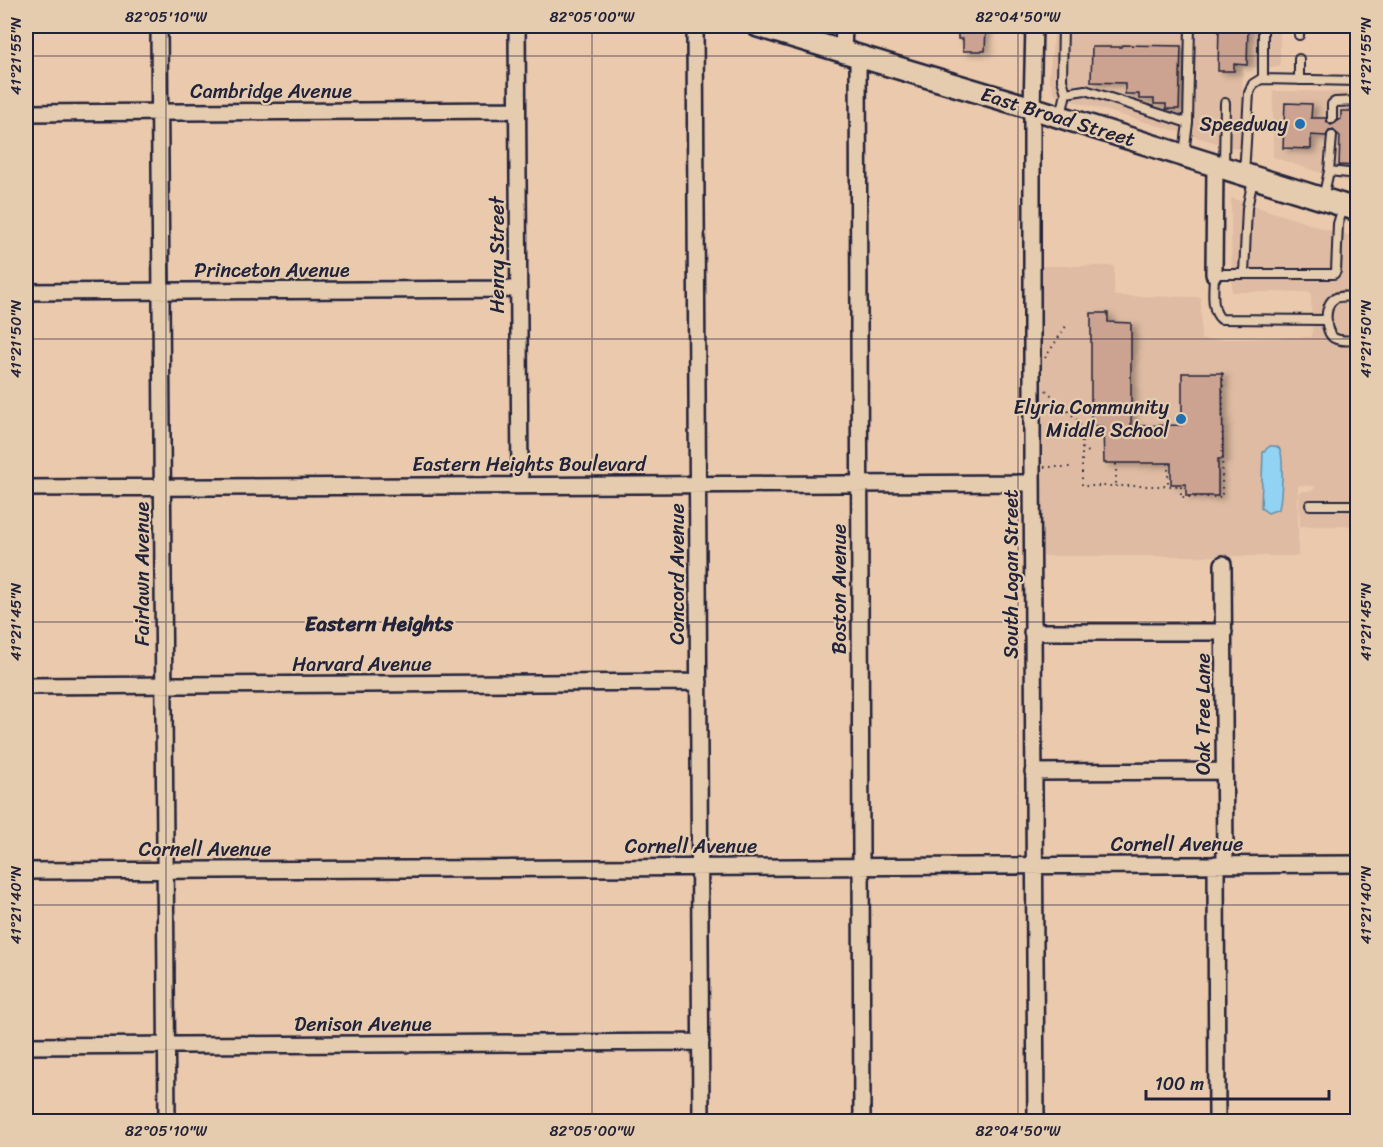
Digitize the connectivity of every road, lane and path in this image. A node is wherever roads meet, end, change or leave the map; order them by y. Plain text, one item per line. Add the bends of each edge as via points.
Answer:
1 (159, 26) edge
2 (517, 26) edge
3 (695, 26) edge
4 (758, 26) edge
5 (844, 26) edge
6 (1034, 26) edge
7 (1063, 26) edge
8 (1190, 26) edge
9 (1263, 26) edge
10 (1300, 26) edge
11 (1299, 34) dead end
12 (851, 54) junction
13 (1299, 59) dead end
14 (1263, 79) junction
15 (1299, 80) junction
16 (1358, 81) edge
17 (1066, 93) junction
18 (1358, 101) edge
19 (1225, 103) dead end
20 (1032, 108) junction
21 (517, 110) junction
22 (160, 112) junction
23 (26, 113) edge
24 (1060, 117) junction
25 (1332, 119) dead end
26 (1188, 123) junction
27 (1332, 136) dead end
28 (1184, 156) junction
29 (1219, 168) junction
30 (1329, 171) junction
31 (1358, 174) edge
32 (1249, 177) junction
33 (1323, 200) junction
34 (1350, 208) edge
35 (1214, 274) junction
36 (1244, 274) junction
37 (519, 289) junction
38 (161, 291) junction
39 (26, 292) edge
40 (1358, 297) edge
41 (1327, 320) junction
42 (1068, 323) dead end
43 (1358, 340) edge
44 (1044, 360) dead end
45 (1223, 373) dead end
46 (1044, 388) dead end
47 (1082, 448) junction
48 (1092, 454) dead end
49 (1168, 463) dead end
50 (1116, 464) dead end
51 (1044, 467) dead end
52 (1074, 467) dead end
53 (860, 483) junction
54 (1032, 483) junction
55 (698, 484) junction
56 (520, 485) junction
57 (1116, 486) junction
58 (1168, 486) junction
59 (162, 487) junction
60 (26, 488) edge
61 (1310, 505) dead end
62 (1358, 505) edge
63 (1223, 564) dead end
64 (1032, 632) junction
65 (1224, 632) junction
66 (699, 682) junction
67 (164, 686) junction
68 (26, 687) edge
69 (1224, 771) junction
70 (1033, 772) junction
71 (1220, 864) junction
72 (1358, 864) edge
73 (1034, 865) junction
74 (861, 866) junction
75 (700, 867) junction
76 (165, 870) junction
77 (26, 871) edge
78 (701, 1042) junction
79 (26, 1046) edge
80 (166, 1046) junction
81 (167, 1122) edge
82 (701, 1122) edge
83 (862, 1122) edge
84 (1036, 1122) edge
85 (1217, 1122) edge

1 - 22 street, Fairlawn Avenue
2 - 21 street, Henry Street
3 - 55 street, Concord Avenue
4 - 12 street, East Broad Street
5 - 12 street, Boston Avenue
6 - 20 street, South Logan Street
7 - 17 lane via 1062,80
8 - 26 lane
9 - 14 lane
10 - 11 lane
12 - 20 street, East Broad Street
12 - 53 street, Boston Avenue
13 - 15 lane
14 - 15 lane
14 - 32 lane via 1253,84 1249,93
15 - 16 lane
17 - 24 lane
17 - 26 lane via 1085,90
18 - 25 lane via 1332,104
19 - 29 lane
20 - 24 street, East Broad Street
20 - 54 street, South Logan Street
21 - 22 street, Cambridge Avenue
21 - 37 street, Henry Street
22 - 23 street, Cambridge Avenue
22 - 38 street, Fairlawn Avenue
24 - 28 street, East Broad Street
26 - 28 lane
27 - 30 lane
28 - 29 street, East Broad Street
29 - 32 street, East Broad Street
29 - 35 street
30 - 31 lane
30 - 33 lane
32 - 33 street, East Broad Street
32 - 36 lane
33 - 34 street, East Broad Street
34 - 36 lane via 1338,224 1334,274
35 - 36 lane
35 - 41 lane via 1217,316 1227,320
37 - 38 street, Princeton Avenue
37 - 56 street, Henry Street
38 - 39 street, Princeton Avenue
38 - 59 street, Fairlawn Avenue
40 - 41 lane via 1330,301
41 - 43 lane via 1330,336
42 - 44 path
45 - 58 path via 1222,496 1181,496 1181,486
46 - 47 path via 1080,424
47 - 48 path
47 - 57 path via 1082,486
49 - 58 path
50 - 57 path
51 - 52 path
53 - 54 street, Eastern Heights Boulevard
53 - 55 street, Eastern Heights Boulevard
53 - 74 street, Boston Avenue
54 - 64 street, South Logan Street
55 - 56 street, Eastern Heights Boulevard
55 - 66 street, Concord Avenue
56 - 59 street, Eastern Heights Boulevard
57 - 58 path
59 - 60 street, Eastern Heights Boulevard
59 - 67 street, Fairlawn Avenue
61 - 62 lane
63 - 65 street, Oak Tree Lane
64 - 65 street
64 - 70 street, South Logan Street
65 - 69 street, Oak Tree Lane
66 - 67 street, Harvard Avenue
66 - 75 street, Concord Avenue
67 - 68 street, Harvard Avenue
67 - 76 street, Fairlawn Avenue
69 - 70 street
69 - 71 street, Oak Tree Lane
70 - 73 street, South Logan Street
71 - 72 street, Cornell Avenue
71 - 73 street, Cornell Avenue
71 - 85 street, Oak Tree Lane
73 - 74 street, Cornell Avenue
73 - 84 street, South Logan Street
74 - 75 street, Cornell Avenue
74 - 83 street, Boston Avenue
75 - 76 street, Cornell Avenue
75 - 78 street, Concord Avenue
76 - 77 street, Cornell Avenue
76 - 80 street, Fairlawn Avenue
78 - 80 street, Denison Avenue
78 - 82 street, Concord Avenue
79 - 80 street, Denison Avenue
80 - 81 street, Fairlawn Avenue

